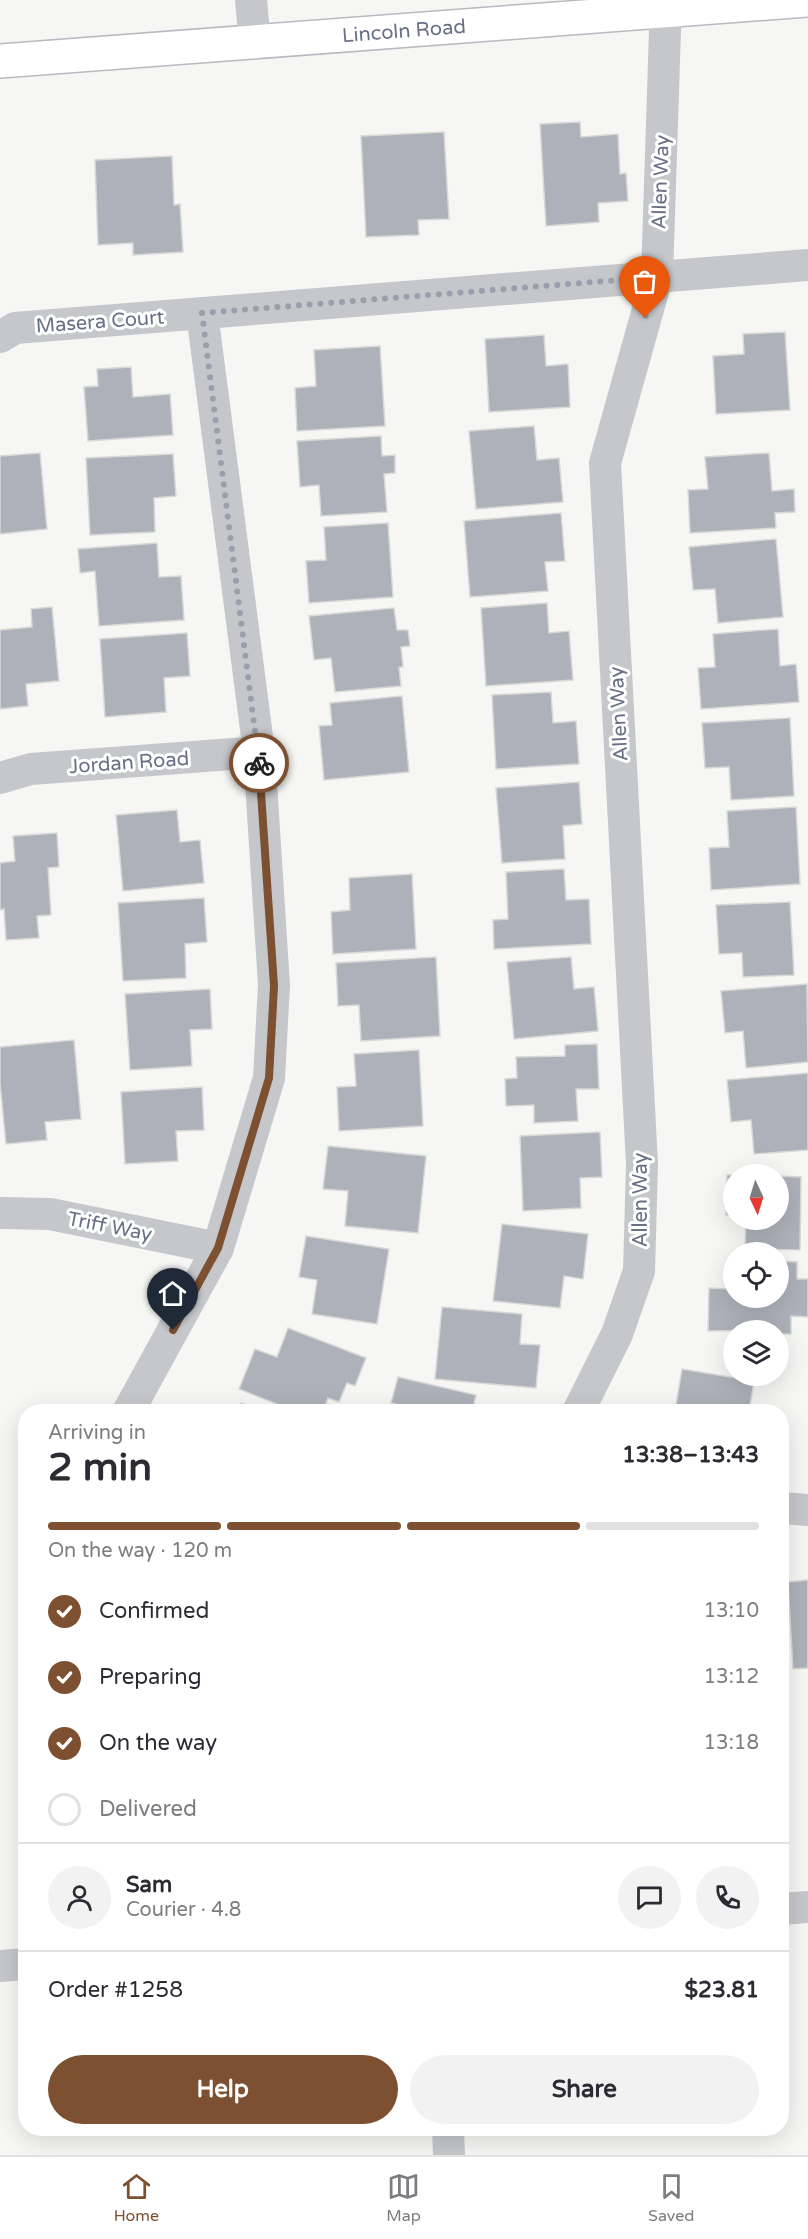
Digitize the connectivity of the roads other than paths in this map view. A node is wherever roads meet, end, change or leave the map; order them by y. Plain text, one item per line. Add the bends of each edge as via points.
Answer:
1 (252, 0) edge
2 (808, 0) edge
3 (666, 5) edge
4 (255, 43) junction
5 (0, 61) edge
6 (808, 265) edge
7 (657, 277) junction
8 (202, 313) junction
9 (0, 337) edge
10 (259, 752) junction
11 (0, 778) edge
12 (0, 1213) edge
13 (218, 1248) junction
14 (132, 1404) edge
15 (582, 1404) edge
16 (789, 1509) edge
17 (808, 1510) edge
18 (808, 1906) edge
19 (789, 1908) edge
20 (18, 1965) edge
21 (0, 1966) edge
22 (448, 2136) edge
23 (449, 2155) edge

1 - 4 street
2 - 3 street, Lincoln Road
3 - 4 street, Lincoln Road
3 - 7 street, Allen Way
4 - 5 street, Lincoln Road
6 - 7 street, Masera Court
7 - 8 street, Masera Court
7 - 15 street, Allen Way via 605,463 642,1164 639,1271 617,1334
8 - 9 street, Masera Court via 15,328
8 - 10 street
10 - 11 street, Jordan Road via 31,769
10 - 13 street via 274,986 269,1078
12 - 13 street, Triff Way via 50,1215
13 - 14 street
16 - 17 street
18 - 19 street
20 - 21 street
22 - 23 street

